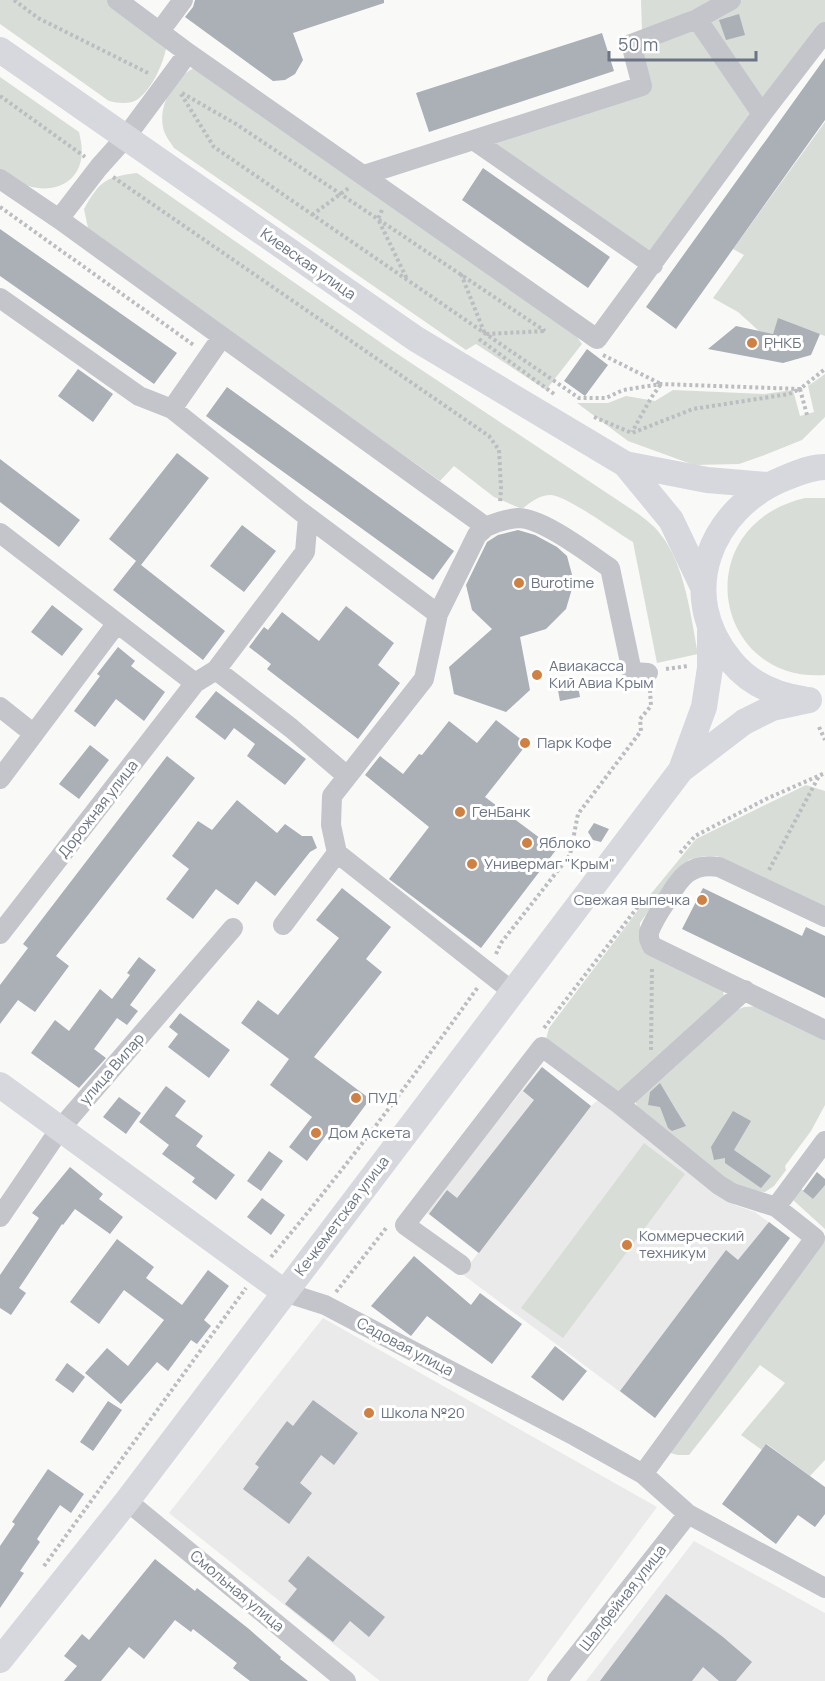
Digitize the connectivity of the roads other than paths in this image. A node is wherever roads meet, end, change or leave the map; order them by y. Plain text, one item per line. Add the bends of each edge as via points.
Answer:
1 (117, 0) edge
2 (183, 0) edge
3 (731, 0) edge
4 (697, 19) junction
5 (160, 31) junction
6 (825, 32) edge
7 (0, 50) edge
8 (188, 53) junction
9 (762, 114) junction
10 (124, 138) junction
11 (475, 141) junction
12 (364, 175) junction
13 (0, 179) edge
14 (59, 219) junction
15 (652, 265) junction
16 (0, 298) edge
17 (222, 337) junction
18 (171, 409) junction
19 (825, 448) edge
20 (625, 464) junction
21 (825, 467) edge
22 (780, 480) junction
23 (308, 517) junction
24 (492, 524) junction
25 (0, 533) edge
26 (704, 588) junction
27 (438, 614) junction
28 (117, 623) junction
29 (710, 625) junction
30 (216, 670) junction
31 (653, 672) road end
32 (195, 683) junction
33 (817, 699) edge
34 (0, 707) edge
35 (34, 734) junction
36 (681, 770) junction
37 (347, 776) junction
38 (0, 779) edge
39 (337, 854) junction
40 (825, 917) edge
41 (283, 925) dead end
42 (233, 928) dead end
43 (0, 934) edge
44 (745, 990) junction
45 (513, 992) junction
46 (825, 1030) edge
47 (0, 1085) edge
48 (619, 1104) junction
49 (60, 1129) junction
50 (825, 1141) edge
51 (776, 1207) junction
52 (0, 1217) edge
53 (461, 1264) dead end
54 (284, 1292) junction
55 (643, 1474) junction
56 (128, 1501) junction
57 (688, 1514) junction
58 (825, 1588) edge
59 (0, 1660) edge
60 (346, 1681) edge
61 (557, 1681) edge

1 - 5 street
2 - 5 street
3 - 4 street
4 - 9 street
4 - 11 street via 631,44 642,86
5 - 8 street
6 - 9 street
7 - 10 main road, Киевская улица
8 - 10 street
8 - 12 street
9 - 15 street
10 - 14 street
10 - 20 main road, Киевская улица via 416,339
11 - 12 street
11 - 15 street
12 - 15 street via 597,339
13 - 14 street
14 - 17 street
16 - 18 street via 139,396
17 - 18 street
17 - 24 street
18 - 23 street
19 - 22 main road via 814,461
20 - 22 main road, Киевская улица via 707,480
20 - 26 main road, Киевская улица via 671,520
21 - 22 main road
22 - 26 main road via 737,509 719,532 707,559
23 - 27 street
23 - 30 street via 305,552
24 - 27 street via 477,535
24 - 31 street via 520,518 548,528 610,568 632,672
25 - 28 street
26 - 29 main road
27 - 37 street via 424,679
28 - 32 street
28 - 35 street
29 - 33 main road via 725,654 748,678 777,693
29 - 36 main road, Кечкеметская улица via 710,668 704,707
30 - 32 street
30 - 37 street
32 - 43 street, Дорожная улица
33 - 36 main road, Кечкеметская улица via 772,708 744,722
34 - 35 street
35 - 38 street
36 - 45 main road, Кечкеметская улица
37 - 39 street via 332,796 331,825
39 - 41 street
39 - 45 street
40 - 44 street via 719,867 697,867 679,879 652,924 652,946
42 - 49 street, улица Вилар
44 - 46 street
44 - 48 street
45 - 54 main road, Кечкеметская улица
47 - 49 main road, Садовая улица
48 - 51 street via 725,1189
48 - 53 street via 542,1047 405,1225
49 - 52 street, улица Вилар
49 - 54 main road, Садовая улица
50 - 51 street
51 - 55 street via 815,1238
54 - 55 street, Садовая улица via 325,1305
54 - 56 main road, Кечкеметская улица
55 - 57 street, Садовая улица
56 - 59 main road, Кечкеметская улица
56 - 60 street, Смольная улица
57 - 58 street, Садовая улица
57 - 61 street, Шалфейная улица

